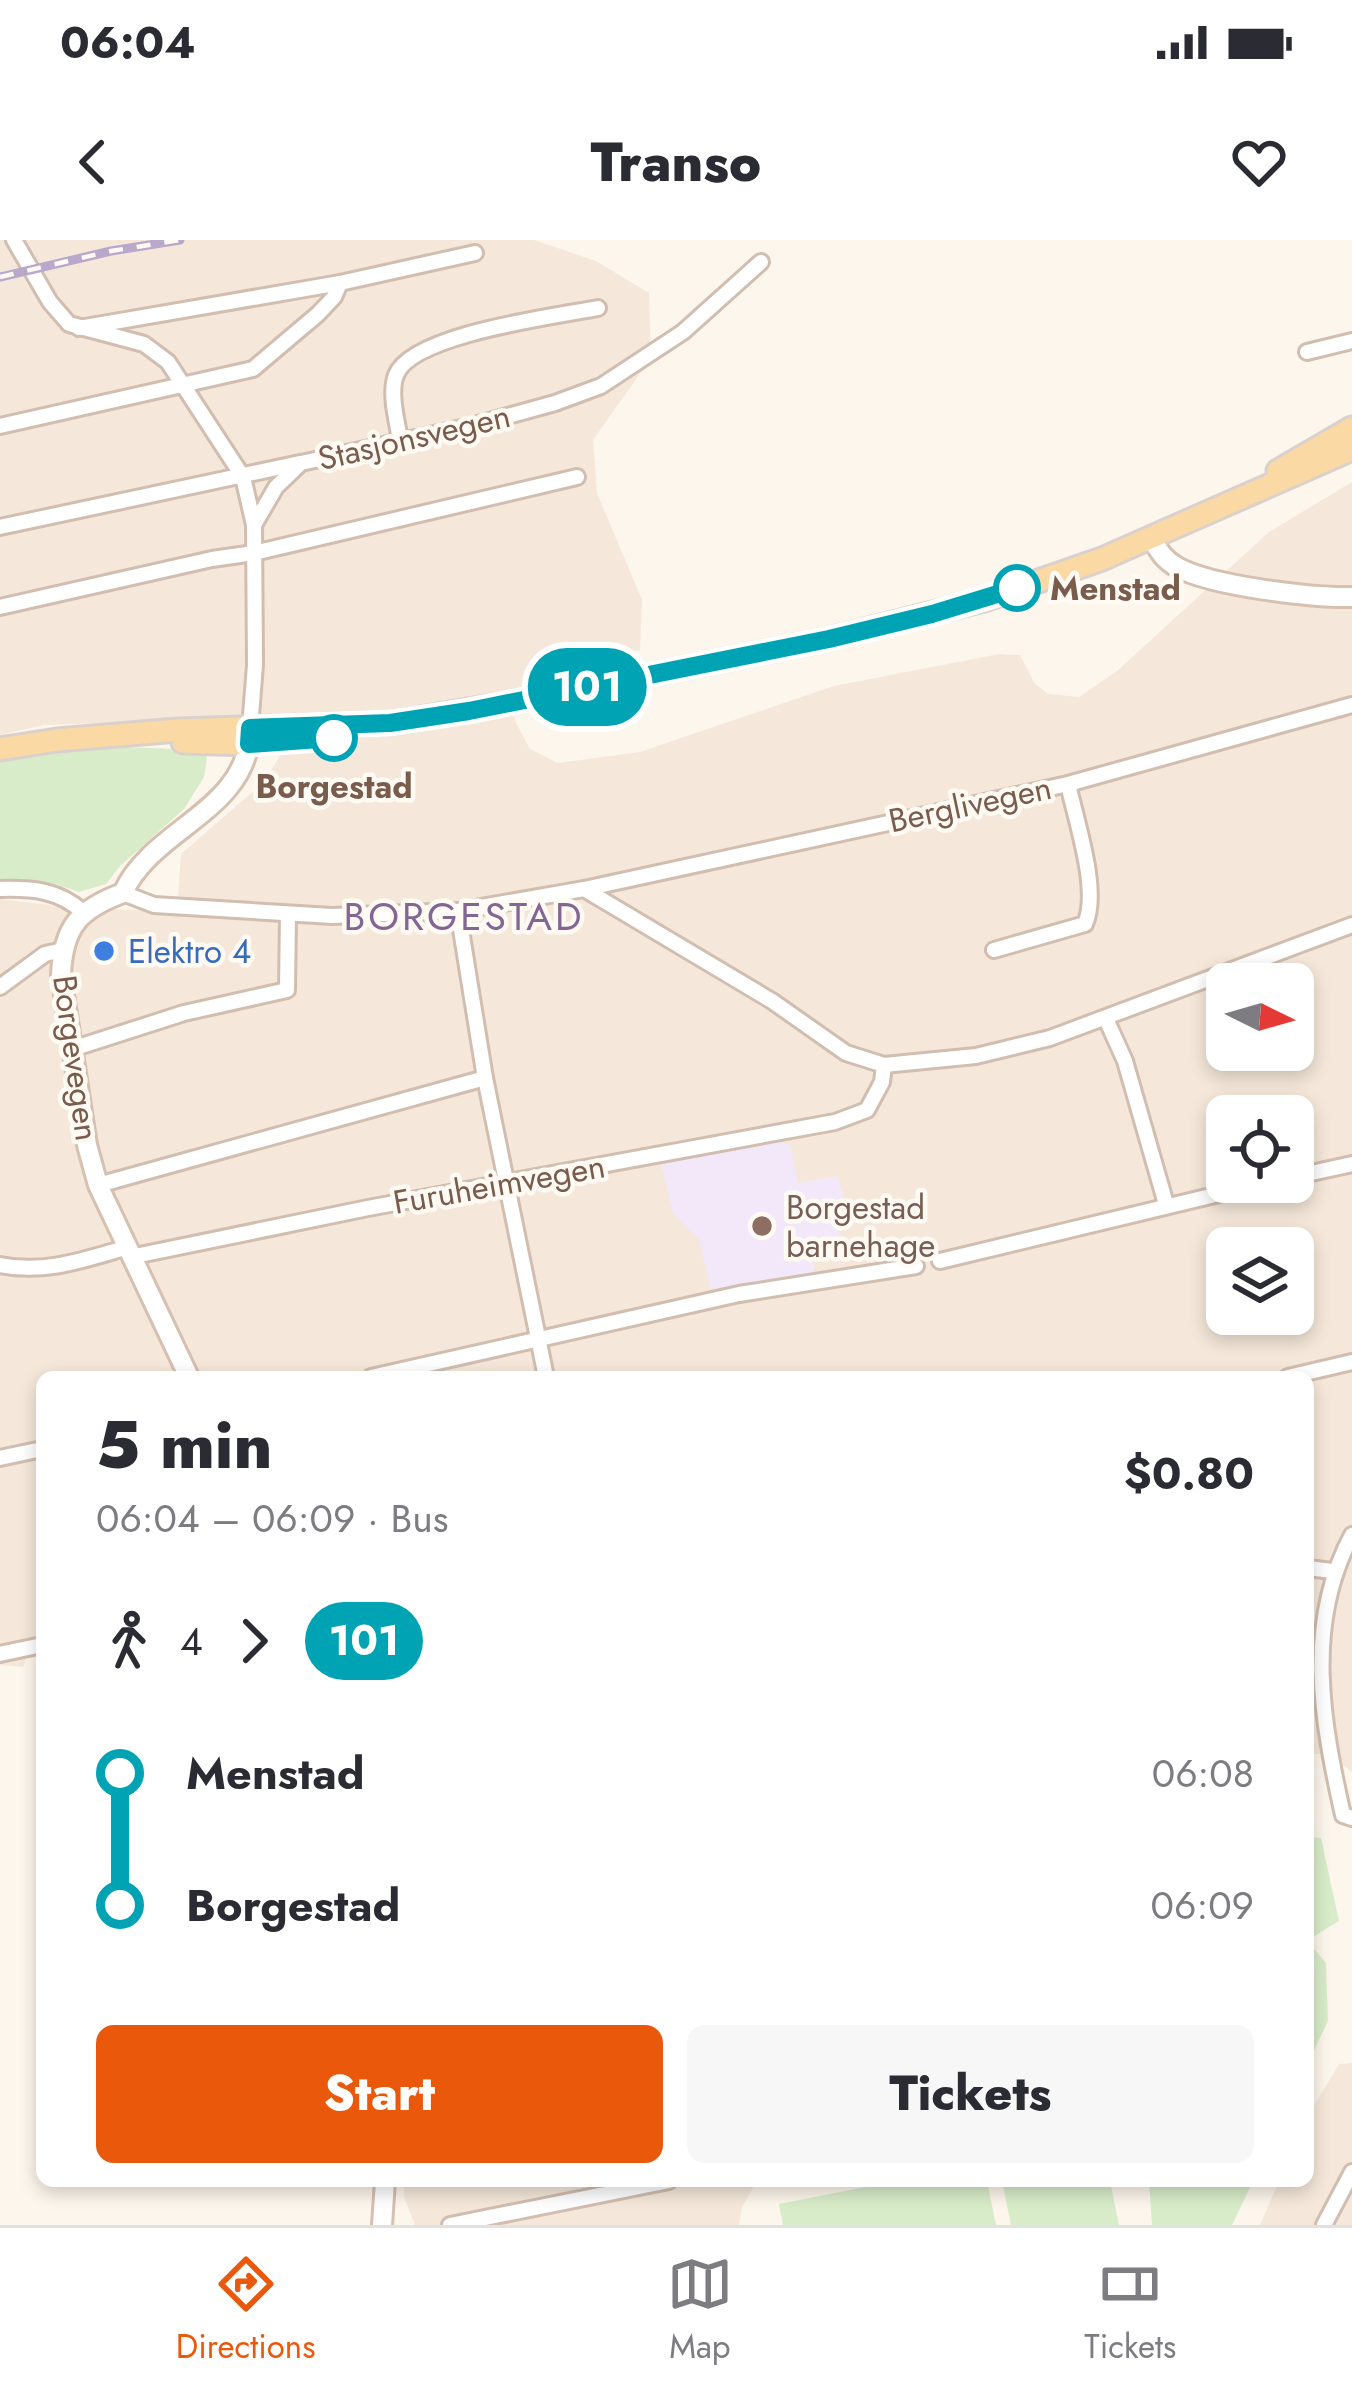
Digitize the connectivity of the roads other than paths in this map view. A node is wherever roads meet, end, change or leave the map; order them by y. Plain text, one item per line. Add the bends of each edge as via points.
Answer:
1 (12, 240) edge
2 (0, 242) edge
3 (475, 253) dead end
4 (761, 262) dead end
5 (340, 283) junction
6 (598, 308) dead end
7 (79, 328) junction
8 (1352, 341) edge
9 (1307, 352) dead end
10 (186, 387) junction
11 (0, 426) edge
12 (1352, 428) edge
13 (400, 440) junction
14 (1352, 449) edge
15 (301, 463) junction
16 (243, 476) junction
17 (577, 477) dead end
18 (1260, 488) junction
19 (254, 525) junction
20 (0, 527) edge
21 (1152, 539) junction
22 (254, 554) junction
23 (1352, 597) edge
24 (0, 607) edge
25 (1352, 705) edge
26 (250, 736) junction
27 (0, 749) edge
28 (1068, 784) junction
29 (0, 889) edge
30 (584, 889) junction
31 (123, 893) junction
32 (458, 910) junction
33 (83, 912) junction
34 (288, 914) junction
35 (1352, 926) edge
36 (63, 950) junction
37 (994, 950) dead end
38 (0, 987) edge
39 (1106, 1019) junction
40 (72, 1049) junction
41 (884, 1065) junction
42 (485, 1078) junction
43 (1352, 1164) edge
44 (1314, 1172) edge
45 (508, 1184) junction
46 (98, 1185) junction
47 (1206, 1195) edge
48 (1166, 1204) junction
49 (128, 1252) junction
50 (940, 1262) dead end
51 (0, 1264) edge
52 (916, 1266) dead end
53 (538, 1339) junction
54 (1352, 1362) edge
55 (186, 1371) edge
56 (397, 1371) edge
57 (545, 1371) edge
58 (1314, 1371) edge
59 (36, 1450) edge
60 (0, 1458) edge
61 (1352, 1535) edge
62 (1341, 1566) edge
63 (36, 1646) edge
64 (0, 1654) edge
65 (1314, 1678) edge
66 (1348, 1817) edge
67 (1352, 2172) edge
68 (385, 2187) edge
69 (639, 2187) edge
70 (382, 2225) edge
71 (450, 2225) edge
72 (1324, 2225) edge

1 - 2 street
1 - 7 street via 50,302
3 - 5 street
4 - 13 street, Stasjonsvegen via 683,332 601,386
5 - 7 street
5 - 10 street via 266,362
6 - 13 street via 453,336 400,367
7 - 10 street via 157,351
8 - 9 street
10 - 11 street
10 - 16 street
12 - 18 main road
13 - 15 street, Stasjonsvegen
14 - 18 main road
15 - 16 street
15 - 19 street, Stasjonsvegen
16 - 19 street
16 - 20 street
17 - 22 street
18 - 21 main road
19 - 22 street
21 - 23 street via 1186,572
21 - 26 main road via 911,620 346,737
22 - 24 street
22 - 26 street
25 - 28 street, Berglivegen
26 - 27 main road via 56,740
26 - 31 street via 238,778 146,858
28 - 30 street, Berglivegen
28 - 37 street via 1088,880 1085,925
29 - 33 street via 41,889
30 - 32 street, Berglivegen
30 - 41 street via 772,1000 846,1054
31 - 33 street
31 - 34 street via 154,904
32 - 34 street
32 - 42 street
33 - 36 street, Borgevegen
34 - 40 street via 287,990
35 - 39 street
36 - 38 street
36 - 40 street, Borgevegen
39 - 41 street via 976,1056
39 - 48 street
40 - 46 street, Borgevegen
41 - 45 street, Furuheimvegen via 867,1110 835,1122
42 - 45 street
42 - 46 street
43 - 44 street
45 - 49 street, Furuheimvegen
45 - 53 street
46 - 49 street, Borgevegen
47 - 48 street
48 - 50 street
49 - 51 street, Furuheimvegen via 46,1269
49 - 55 street, Borgevegen
52 - 53 street via 739,1294
53 - 56 street
53 - 57 street
54 - 58 street
59 - 60 street
61 - 62 street
62 - 65 street
63 - 64 street
65 - 66 street
67 - 72 street
68 - 70 street
69 - 71 street

